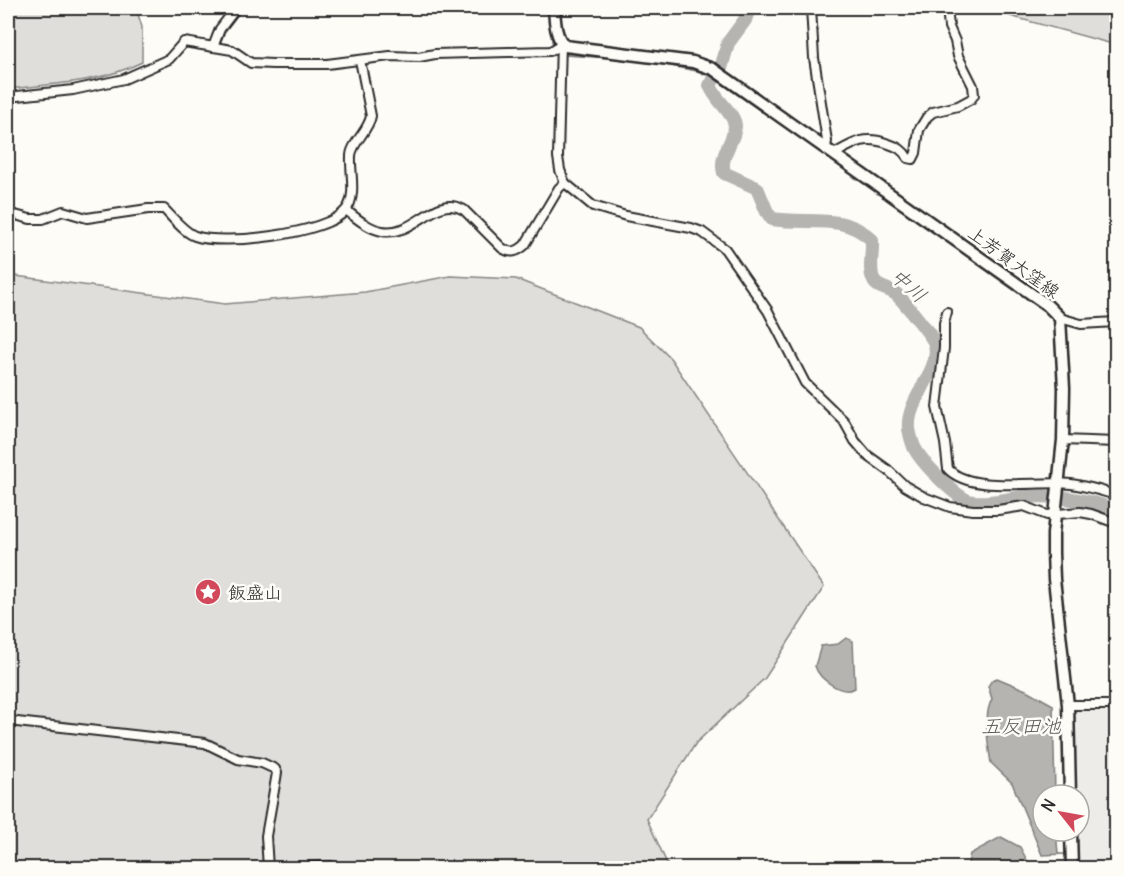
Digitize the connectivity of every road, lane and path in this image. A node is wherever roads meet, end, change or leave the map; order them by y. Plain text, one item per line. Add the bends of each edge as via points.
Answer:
1 (236, 8) edge
2 (554, 8) edge
3 (811, 8) edge
4 (947, 8) edge
5 (214, 45) junction
6 (560, 50) junction
7 (360, 62) junction
8 (8, 98) edge
9 (830, 151) junction
10 (565, 183) junction
11 (346, 210) junction
12 (8, 213) edge
13 (947, 312) dead end
14 (1060, 318) junction
15 (1116, 322) edge
16 (1063, 440) junction
17 (1116, 442) edge
18 (1059, 486) junction
19 (1116, 495) edge
20 (1055, 512) junction
21 (1116, 523) edge
22 (1068, 705) junction
23 (1116, 705) edge
24 (8, 721) edge
25 (1070, 783) edge
26 (1071, 843) edge
27 (268, 868) edge
28 (284, 868) edge
29 (340, 868) edge
30 (1072, 868) edge

1 - 5 street
2 - 6 main road
3 - 9 street via 814,58
4 - 9 street via 958,56 973,86 971,99 927,117 919,130 913,159 898,148 870,139
5 - 7 street via 237,52 252,63
5 - 8 street via 184,42 163,63 124,79
6 - 7 street via 390,56
6 - 9 main road, 上芳賀大窪線 via 573,48 693,62 718,72
6 - 10 street via 558,157
7 - 11 street via 371,116 350,154 352,188
9 - 14 main road, 上芳賀大窪線
10 - 11 street via 525,245 513,252 502,248 458,206 444,206 411,226 389,232 372,228
10 - 20 street via 593,206 691,228 725,249 768,311 805,383 843,421 867,456 905,486 950,507 981,510 1024,506 1047,515
11 - 12 street via 306,230 227,240 197,237 164,209 87,218 63,211 43,219
13 - 18 street via 937,407 948,469 959,477 979,482
14 - 15 street via 1081,324
14 - 16 main road, 上芳賀大窪線
16 - 17 street
16 - 18 main road, 上芳賀大窪線
18 - 19 street via 1070,484
18 - 20 main road, 上芳賀大窪線
20 - 21 street via 1080,512
20 - 22 main road, 上芳賀大窪線 via 1054,579
22 - 23 street
22 - 25 main road, 上芳賀大窪線
24 - 27 street via 205,743 238,759 275,769 278,773 266,836
26 - 30 main road
28 - 29 street

